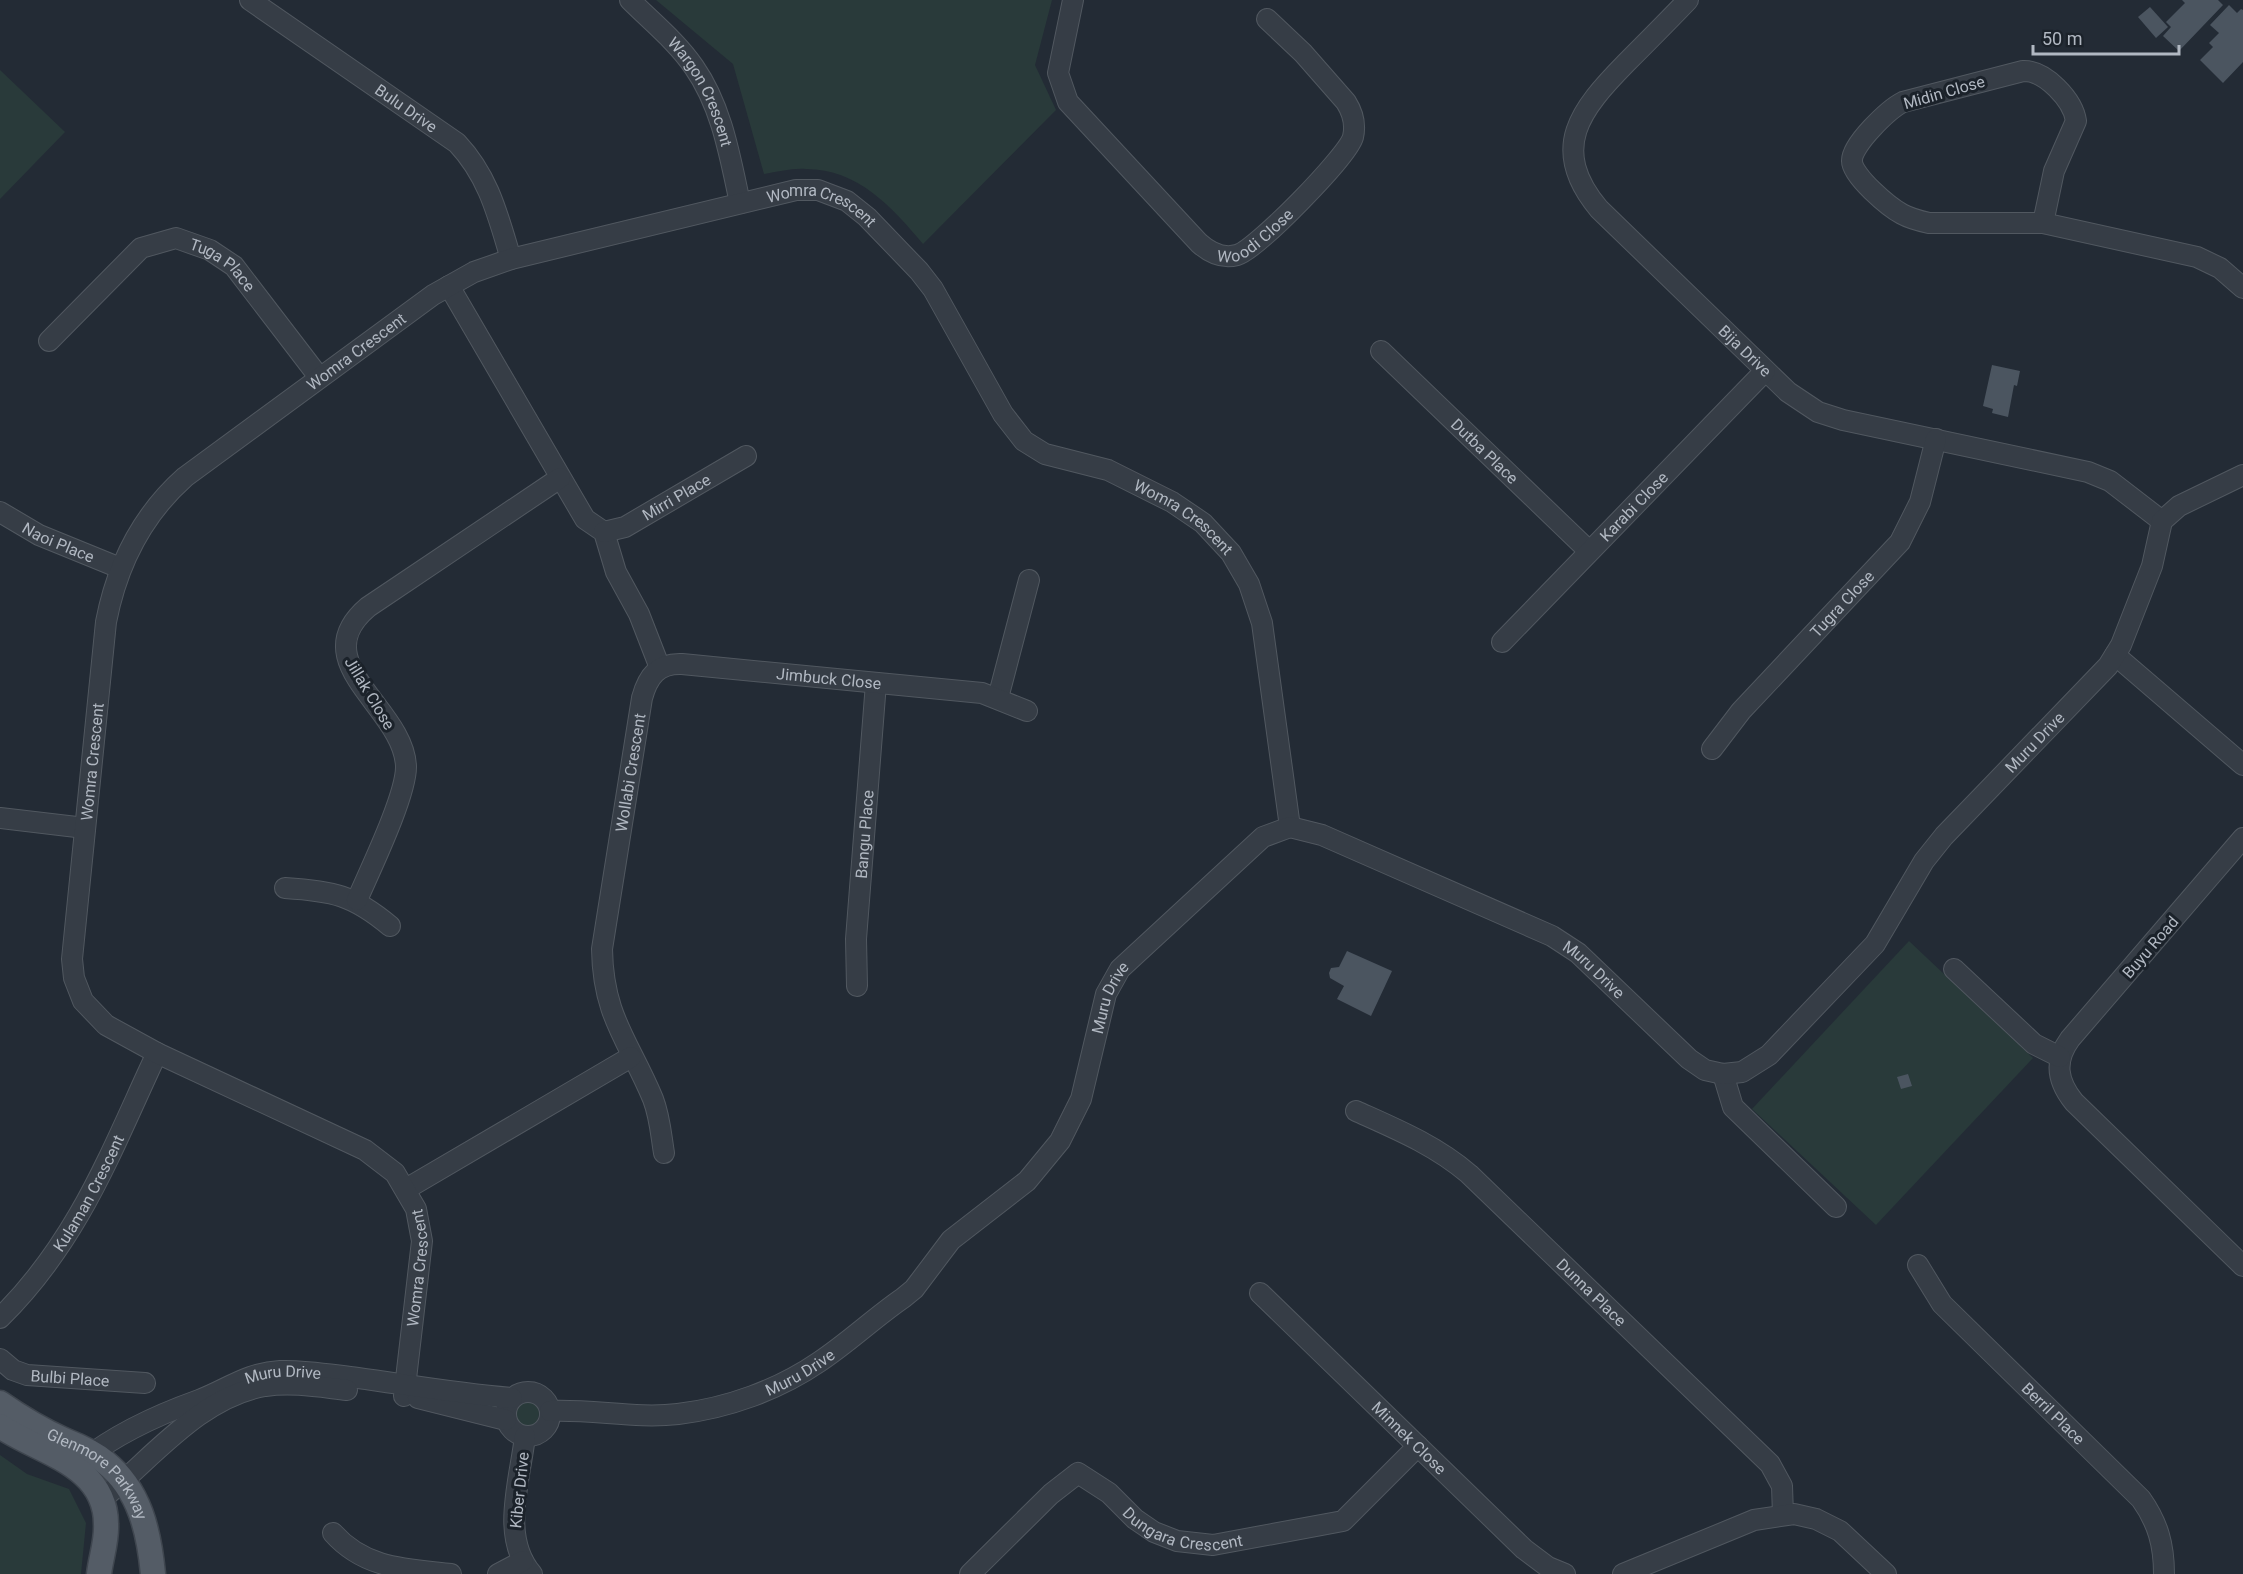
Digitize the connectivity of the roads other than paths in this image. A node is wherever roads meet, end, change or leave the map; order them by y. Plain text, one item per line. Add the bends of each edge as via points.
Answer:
1 (250, 0) edge
2 (630, 0) edge
3 (1072, 0) edge
4 (1688, 0) edge
5 (1267, 19) dead end
6 (740, 203) junction
7 (2043, 223) junction
8 (511, 260) junction
9 (449, 286) junction
10 (2243, 288) edge
11 (49, 341) dead end
12 (1381, 351) dead end
13 (1765, 371) junction
14 (319, 377) junction
15 (1936, 439) junction
16 (746, 456) dead end
17 (2243, 475) edge
18 (560, 477) junction
19 (0, 512) edge
20 (2162, 521) junction
21 (604, 532) junction
22 (1589, 551) junction
23 (120, 568) junction
24 (1029, 580) dead end
25 (1502, 642) dead end
26 (2115, 655) junction
27 (660, 668) junction
28 (876, 683) junction
29 (998, 698) junction
30 (1028, 711) dead end
31 (1712, 749) dead end
32 (2243, 765) edge
33 (0, 818) edge
34 (1290, 827) junction
35 (85, 828) junction
36 (2243, 838) edge
37 (285, 888) dead end
38 (357, 900) junction
39 (390, 926) dead end
40 (1954, 969) dead end
41 (857, 986) dead end
42 (157, 1053) junction
43 (632, 1057) junction
44 (2060, 1057) junction
45 (1723, 1074) junction
46 (1356, 1111) dead end
47 (663, 1153) dead end
48 (406, 1189) junction
49 (1836, 1207) dead end
50 (1918, 1265) dead end
51 (2243, 1266) edge
52 (1260, 1293) dead end
53 (0, 1318) edge
54 (0, 1359) edge
55 (145, 1383) dead end
56 (405, 1390) junction
57 (512, 1398) junction
58 (0, 1403) edge
59 (550, 1411) junction
60 (506, 1420) junction
61 (0, 1426) edge
62 (525, 1436) junction
63 (1418, 1446) junction
64 (85, 1460) junction
65 (123, 1482) junction
66 (102, 1499) junction
67 (1783, 1515) junction
68 (333, 1533) dead end
69 (528, 1568) edge
70 (99, 1574) edge
71 (153, 1574) edge
72 (451, 1574) edge
73 (498, 1574) edge
74 (970, 1574) edge
75 (1564, 1574) edge
76 (1623, 1574) edge
77 (1886, 1574) edge
78 (2164, 1574) edge

1 - 8 street, Bulu Drive via 457,143 489,187
2 - 6 street, Wargon Crescent via 680,50 708,89 721,122
3 - 5 street, Woodi Close via 1058,73 1068,102 1199,243 1217,255 1227,256 1247,251 1256,244 1346,152 1354,128 1346,102 1303,52
4 - 13 street, Bija Drive via 1587,105 1574,140 1576,171 1599,209
6 - 8 street, Womra Crescent
6 - 34 street, Womra Crescent via 808,189 829,192 847,201 928,282 1003,414 1024,441 1045,454 1108,470 1172,502 1198,519 1222,543 1244,573 1260,614
7 - 7 street, Midin Close via 1929,223 1911,218 1892,208 1861,179 1853,168 1852,156 1887,113 1903,102 2023,70 2036,72 2070,104 2076,121 2054,171
7 - 10 street, Midin Close via 2197,257 2220,268
8 - 9 street, Womra Crescent via 474,272
9 - 14 street, Womra Crescent
9 - 18 street
11 - 14 street, Tuga Place via 141,249 176,238 210,250 234,266
12 - 22 street, Dutba Place
13 - 15 street, Bija Drive via 1797,400 1818,412
13 - 22 street, Karabi Close
14 - 23 street, Womra Crescent via 170,490 144,522
15 - 20 street, Bija Drive via 2099,476
15 - 31 street, Tugra Close via 1920,502 1900,542 1741,711
16 - 21 street, Mirri Place via 625,527
17 - 20 street via 2179,506
18 - 21 street via 585,519
18 - 38 street, Jillak Close via 368,607 349,627 345,642 347,659 402,745 406,769 401,792
19 - 23 street, Naoi Place via 39,535
20 - 26 street, Muru Drive via 2152,566
21 - 27 street via 616,572 639,614
22 - 25 street, Karabi Close
23 - 35 street, Womra Crescent via 106,622
24 - 29 street
26 - 32 street
26 - 45 street, Muru Drive via 1937,844 1863,958 1768,1055 1751,1068
27 - 28 street, Jimbuck Close via 682,664
27 - 43 street, Wollabi Crescent via 650,677 642,698 602,949 607,999
28 - 29 street, Jimbuck Close via 982,693
28 - 41 street, Bangu Place via 856,939
29 - 30 street, Jimbuck Close
33 - 35 street
34 - 45 street, Muru Drive via 1322,835 1561,941 1689,1059 1705,1070
34 - 59 street, Muru Drive via 1272,832 1253,845 1120,969 1106,994 1081,1099 1060,1141 1013,1192 951,1240 903,1298 821,1361 753,1397 678,1414
35 - 42 street, Womra Crescent via 73,950 76,986 87,1008 106,1025
36 - 44 street, Buyu Road via 2070,1040
37 - 38 street
38 - 39 street
40 - 44 street via 2034,1044
42 - 48 street, Womra Crescent via 374,1155
42 - 53 street, Kulaman Crescent via 77,1221 55,1254
43 - 47 street, Wollabi Crescent via 659,1118
43 - 48 street
44 - 51 street via 2060,1078 2074,1102
45 - 49 street via 1733,1107
46 - 67 street, Dunna Place via 1428,1143 1469,1174 1770,1464 1780,1478
48 - 56 street, Womra Crescent via 416,1209 422,1241
50 - 78 street, Berril Place via 1942,1304 2141,1499 2159,1530
52 - 63 street, Minnek Close
54 - 55 street, Bulbi Place via 27,1375
56 - 57 street, Muru Drive
56 - 60 street, Muru Drive
56 - 64 street, Muru Drive via 293,1371 253,1375 155,1416
56 - 65 street, Muru Drive via 296,1385 253,1389 187,1425
57 - 59 street via 531,1392 544,1398
57 - 60 street via 506,1408
58 - 64 main road, Glenmore Parkway
59 - 62 street via 544,1430
60 - 62 street via 513,1431
61 - 64 main road, Glenmore Parkway
62 - 69 street, Kiber Drive via 514,1532 517,1549
63 - 74 street, Dungara Crescent via 1343,1521 1213,1545 1177,1542 1154,1532 1103,1488 1078,1473 1051,1494
63 - 75 street, Minnek Close via 1530,1554
64 - 65 main road, Glenmore Parkway via 114,1470
64 - 66 main road, Glenmore Parkway
65 - 66 street, Muru Drive
65 - 71 main road, Glenmore Parkway via 145,1522
66 - 70 main road, Glenmore Parkway via 106,1524
67 - 76 street via 1754,1520
67 - 77 street via 1805,1516 1829,1525 1849,1538
68 - 72 street via 355,1553 378,1564
69 - 73 street

